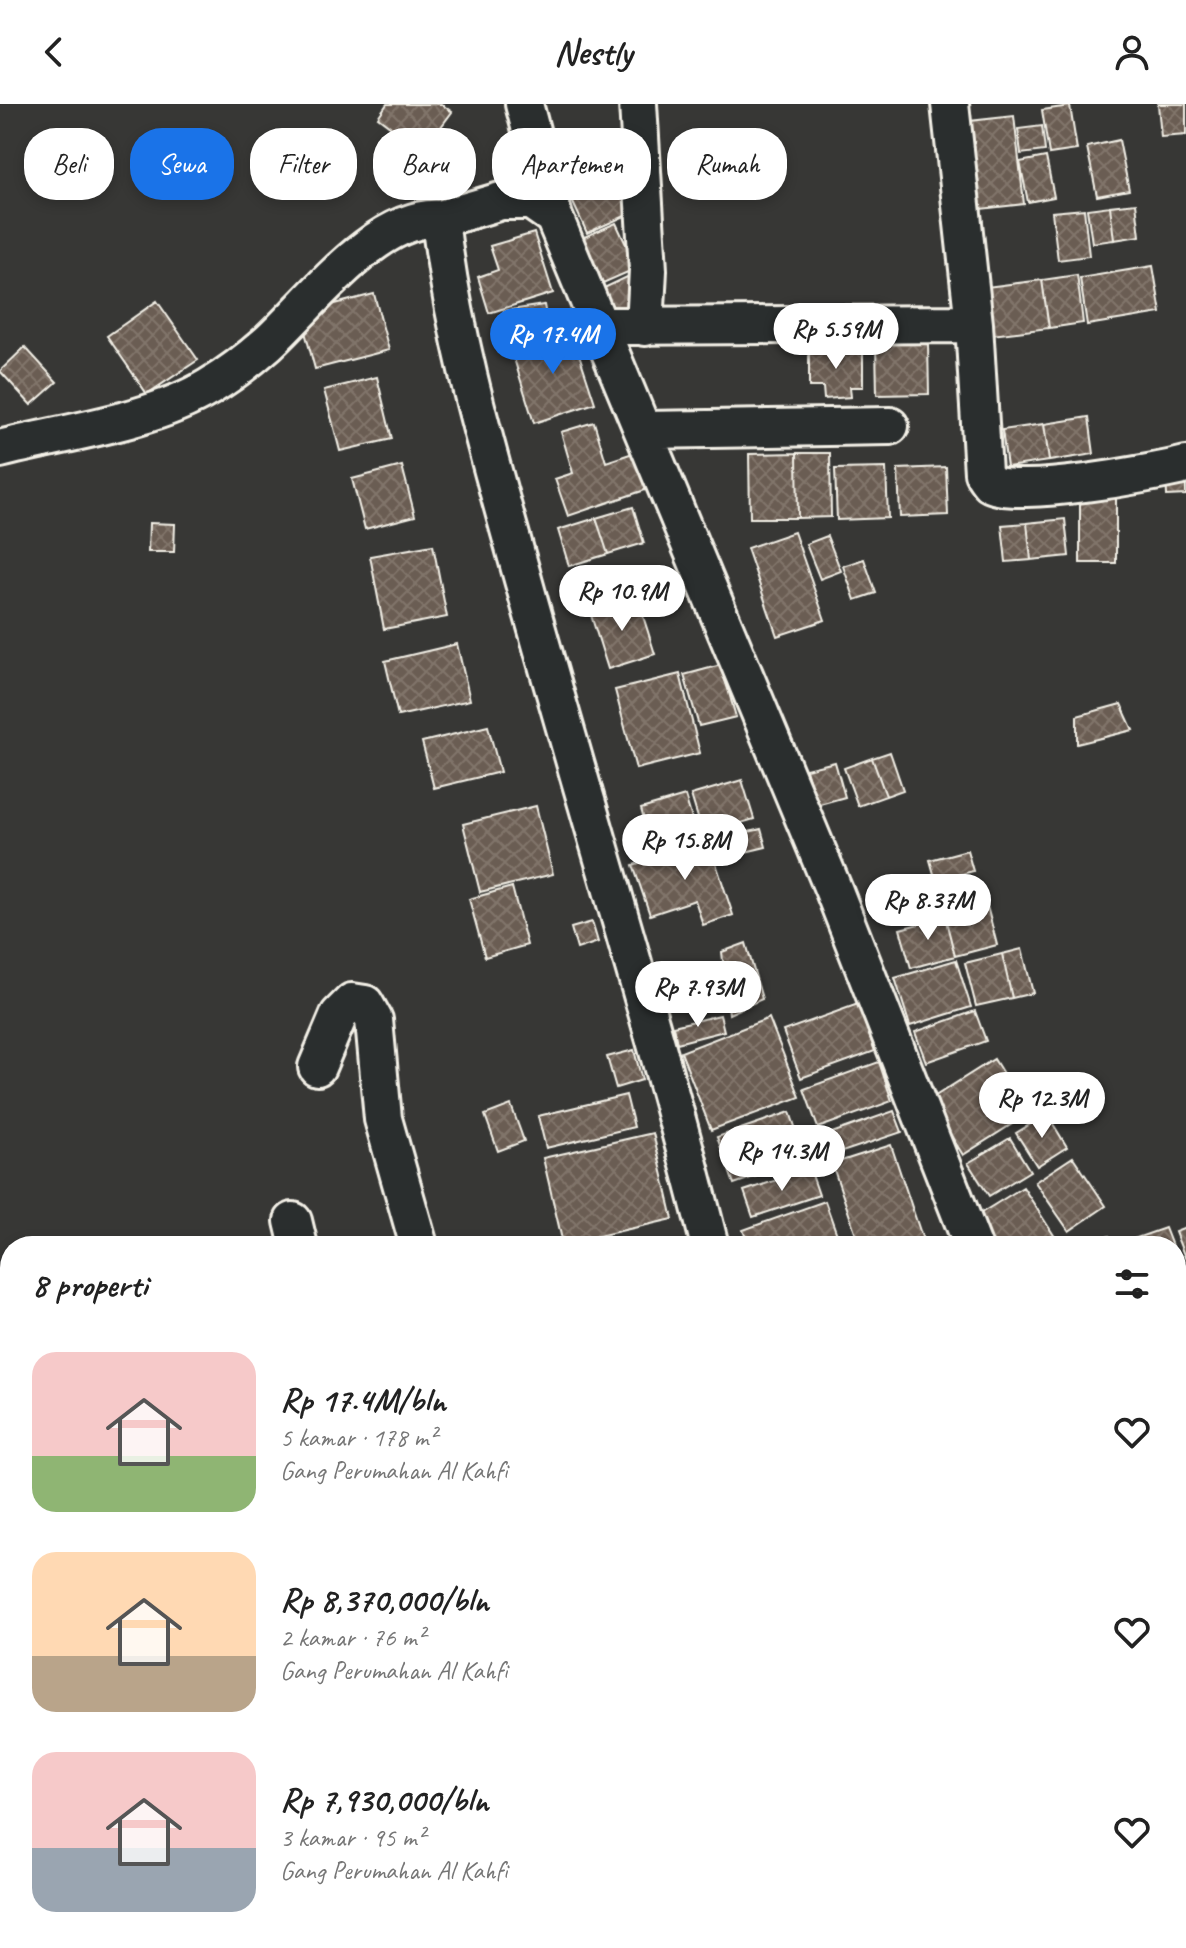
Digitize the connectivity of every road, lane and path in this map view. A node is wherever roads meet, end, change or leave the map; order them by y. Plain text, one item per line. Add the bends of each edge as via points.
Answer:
1 (524, 104) edge
2 (638, 104) edge
3 (950, 104) edge
4 (554, 217) junction
5 (440, 219) junction
6 (974, 324) junction
7 (597, 326) junction
8 (645, 327) junction
9 (890, 426) dead end
10 (644, 430) junction
11 (0, 449) edge
12 (1186, 465) edge
13 (317, 1067) dead end
14 (416, 1236) edge
15 (707, 1236) edge
16 (969, 1236) edge

1 - 4 street
2 - 8 street via 648,270
3 - 6 street
4 - 5 street via 531,201 501,201
4 - 7 street
5 - 11 street via 428,218 381,238 331,278 267,344 208,388 128,420
5 - 15 street via 447,283 471,389 667,1075
6 - 8 street
6 - 12 street via 983,473 989,483 1088,484
7 - 8 street
7 - 10 street
9 - 10 street
10 - 16 street
13 - 14 street via 339,1015 352,1002 365,1004 374,1020 383,1119

